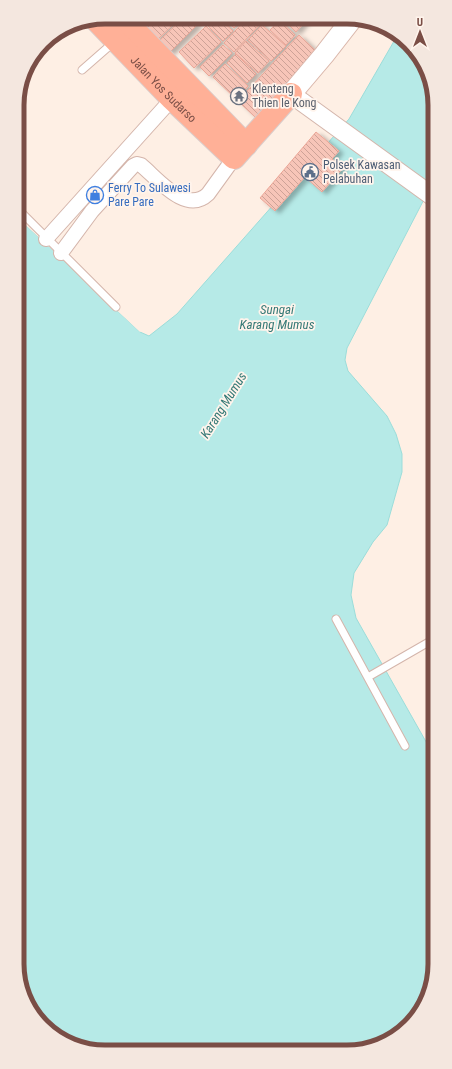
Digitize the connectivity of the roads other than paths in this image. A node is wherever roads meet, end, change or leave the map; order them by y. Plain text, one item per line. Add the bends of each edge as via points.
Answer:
1 (100, 24) edge
2 (128, 24) edge
3 (348, 24) edge
4 (115, 41) junction
5 (82, 70) dead end
6 (291, 94) junction
7 (172, 99) junction
8 (240, 152) junction
9 (428, 193) edge
10 (24, 215) edge
11 (46, 239) junction
12 (61, 253) junction
13 (116, 307) dead end
14 (336, 619) dead end
15 (428, 643) edge
16 (368, 677) junction
17 (405, 746) dead end

1 - 4 highway, Jalan Yos Sudarso
2 - 8 highway, Jalan Yos Sudarso
3 - 6 main road
4 - 5 lane
4 - 7 highway, Jalan Yos Sudarso
6 - 8 highway
6 - 9 street
7 - 8 highway, Jalan Yos Sudarso
7 - 11 street
8 - 12 street via 208,194 199,200 180,197 137,164 92,211
10 - 11 lane
11 - 12 lane
12 - 13 lane
14 - 16 lane
15 - 16 lane
16 - 17 lane

